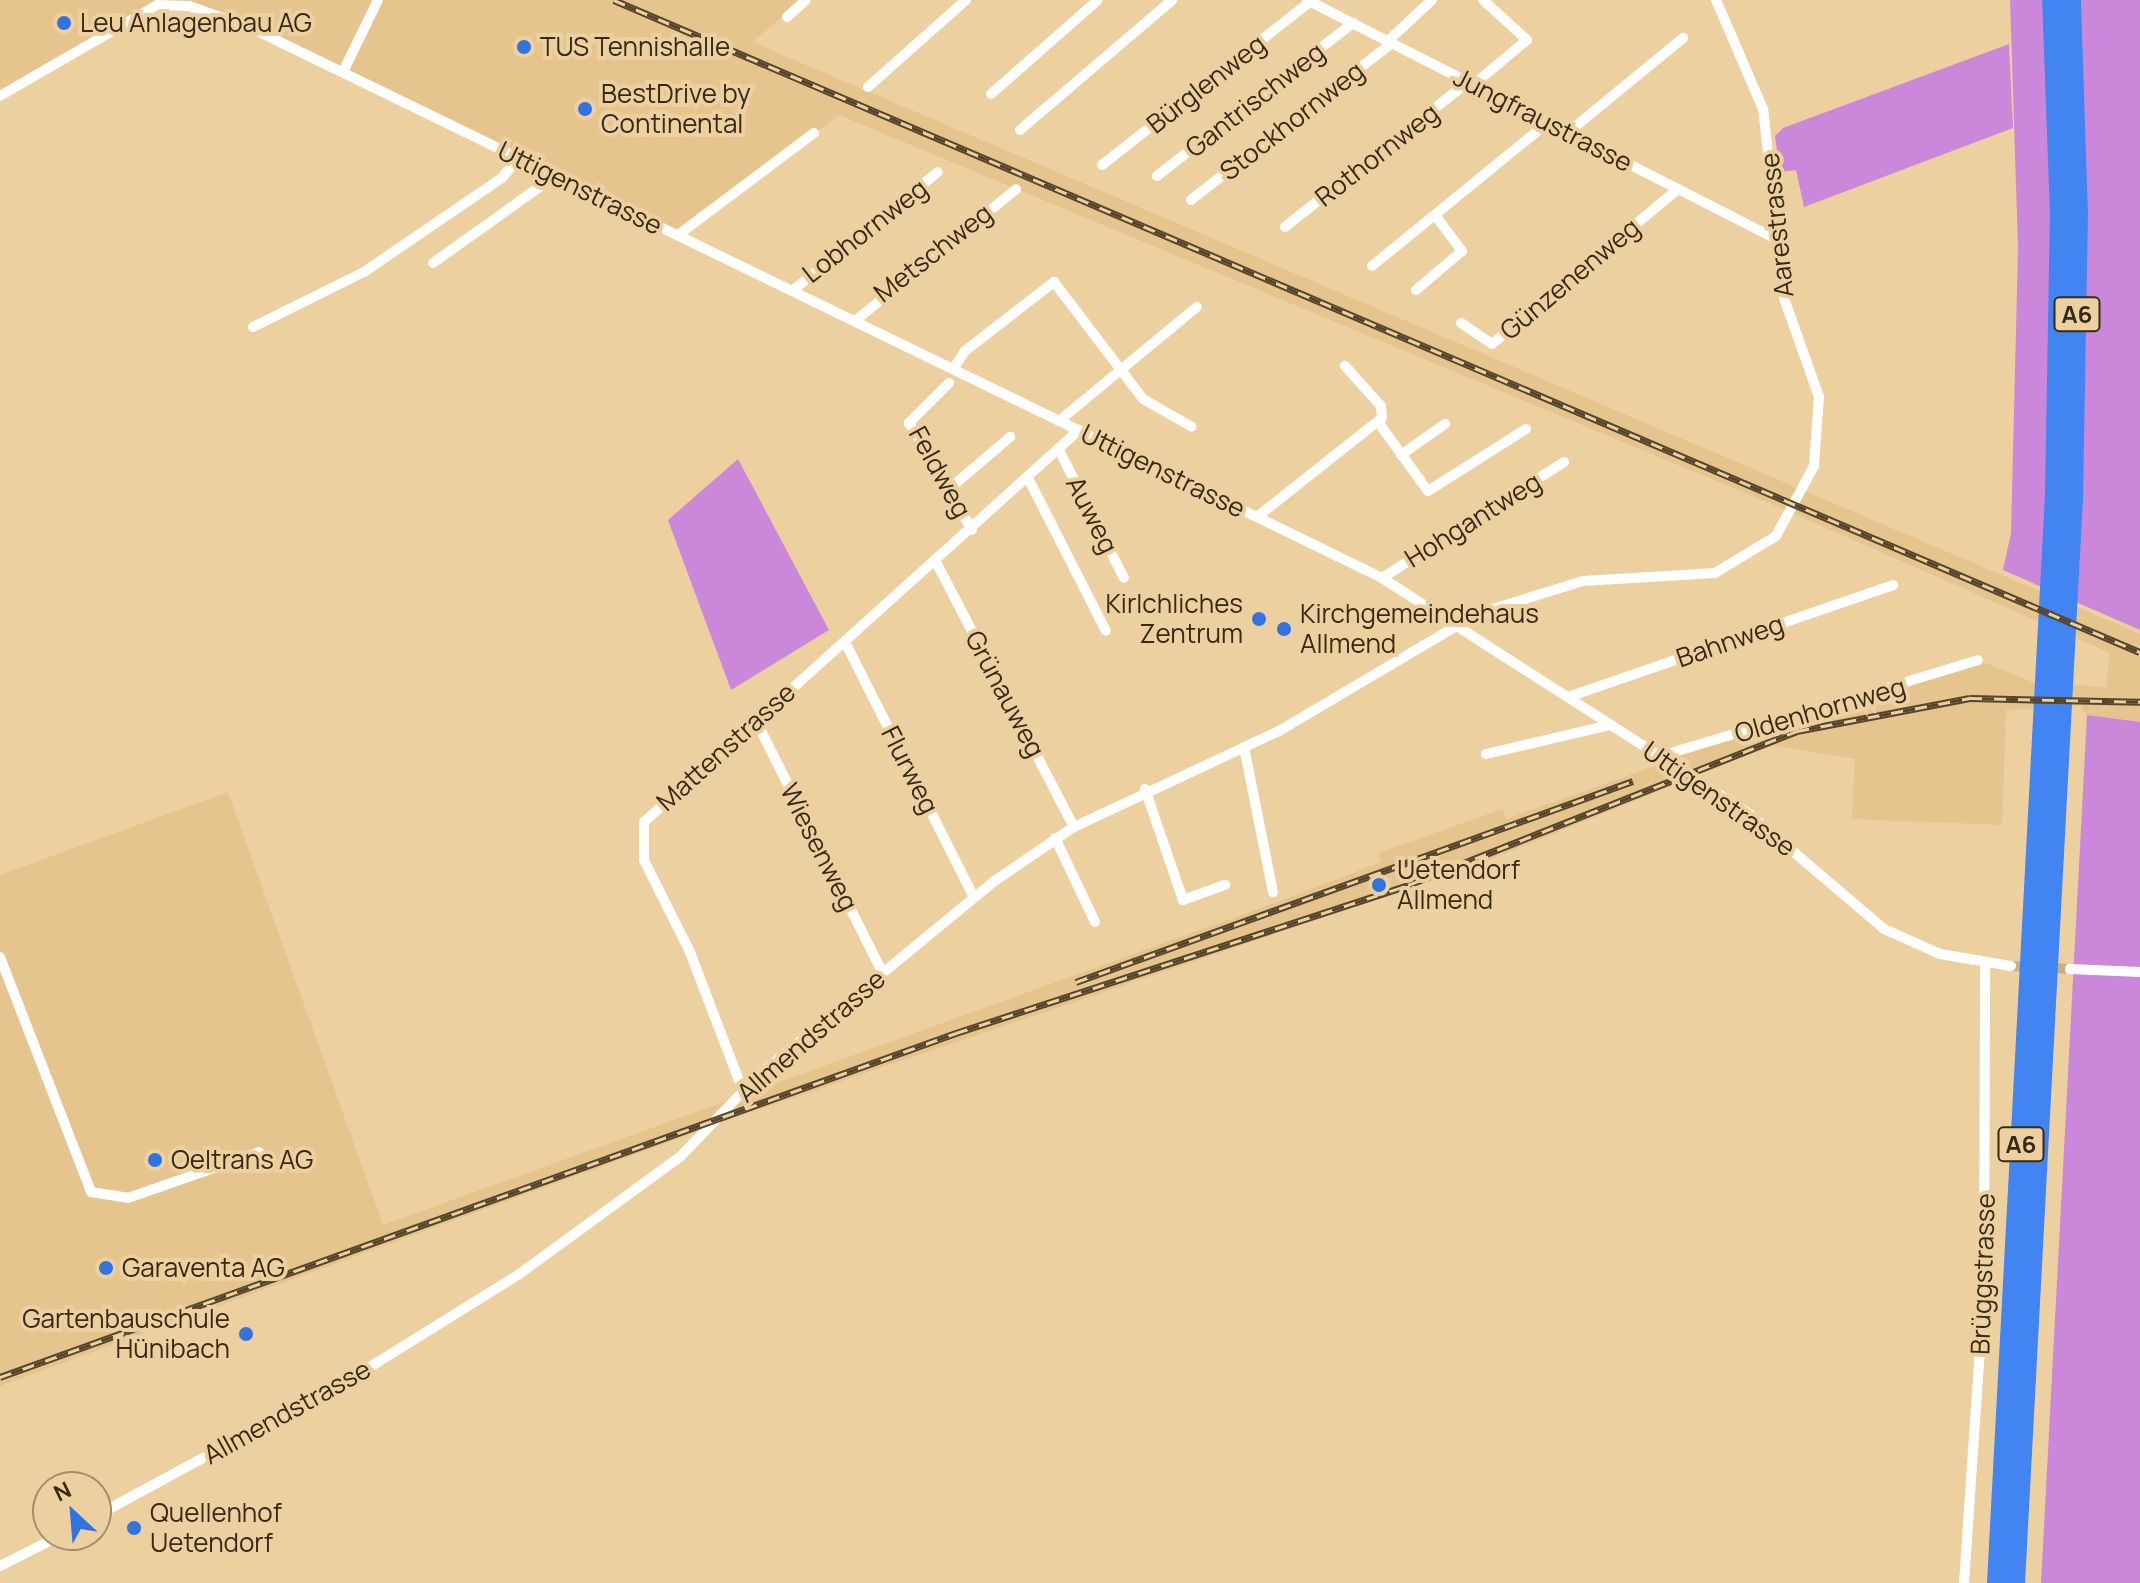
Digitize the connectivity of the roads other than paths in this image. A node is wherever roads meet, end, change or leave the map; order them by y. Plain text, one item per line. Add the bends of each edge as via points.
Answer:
1 (378, 0) edge
2 (806, 0) edge
3 (966, 0) edge
4 (1098, 0) edge
5 (1172, 0) edge
6 (1432, 0) edge
7 (1483, 0) edge
8 (1716, 0) edge
9 (2052, 0) edge
10 (2071, 0) edge
11 (1308, 1) edge
12 (190, 3) edge
13 (787, 17) dead end
14 (1353, 23) junction
15 (1683, 38) dead end
16 (1390, 42) junction
17 (343, 72) junction
18 (1470, 83) junction
19 (868, 87) dead end
20 (991, 94) dead end
21 (0, 96) edge
22 (1545, 125) junction
23 (1020, 130) dead end
24 (814, 133) dead end
25 (1565, 135) junction
26 (518, 158) junction
27 (1102, 165) dead end
28 (938, 172) dead end
29 (555, 176) junction
30 (1157, 176) dead end
31 (1016, 189) dead end
32 (1678, 189) junction
33 (1191, 200) dead end
34 (1435, 215) junction
35 (1285, 227) dead end
36 (678, 235) junction
37 (1778, 240) junction
38 (433, 263) dead end
39 (1372, 266) dead end
40 (1416, 290) dead end
41 (792, 291) junction
42 (1197, 307) dead end
43 (855, 321) junction
44 (1461, 323) dead end
45 (253, 327) dead end
46 (1345, 366) dead end
47 (1119, 367) junction
48 (953, 369) junction
49 (949, 383) dead end
50 (1059, 421) junction
51 (1378, 422) junction
52 (1445, 424) dead end
53 (1192, 427) dead end
54 (1526, 429) dead end
55 (1079, 430) junction
56 (1010, 437) dead end
57 (1060, 452) junction
58 (1401, 455) junction
59 (1564, 462) dead end
60 (1029, 480) junction
61 (948, 490) junction
62 (1257, 517) junction
63 (972, 530) junction
64 (936, 562) junction
65 (1124, 578) dead end
66 (1382, 578) junction
67 (2061, 584) junction
68 (1893, 585) dead end
69 (1456, 624) junction
70 (1106, 631) dead end
71 (845, 642) junction
72 (1978, 660) dead end
73 (1568, 697) junction
74 (2055, 706) junction
75 (756, 721) junction
76 (1611, 725) junction
77 (1244, 747) junction
78 (1486, 754) dead end
79 (1661, 756) junction
80 (1145, 789) junction
81 (1074, 827) junction
82 (1055, 838) junction
83 (1225, 885) dead end
84 (1273, 892) dead end
85 (974, 897) junction
86 (1095, 922) dead end
87 (0, 957) edge
88 (1985, 963) junction
89 (2011, 966) tunnel mouth
90 (2070, 969) tunnel mouth
91 (2140, 972) edge
92 (883, 973) junction
93 (743, 1091) junction
94 (259, 1152) dead end
95 (112, 1507) edge
96 (32, 1550) edge
97 (0, 1566) edge
98 (1964, 1583) edge
99 (1997, 1583) edge
100 (2015, 1583) edge

1 - 17 street
2 - 13 street
3 - 19 street
4 - 20 street
5 - 23 street
6 - 16 street, Stockhornweg
7 - 18 street, Rothornweg via 1527,40
8 - 37 street, Aarestrasse via 1763,109
9 - 67 highway, A6
10 - 67 highway, A6 via 2078,294
11 - 14 street, Jungfraustrasse
11 - 27 street, Bürglenweg
12 - 17 street, Uttigenstrasse
12 - 21 street via 135,13
14 - 16 street, Jungfraustrasse
14 - 30 street, Gantrischweg
15 - 25 street
16 - 18 street, Jungfraustrasse
16 - 33 street, Stockhornweg
17 - 26 street, Uttigenstrasse
18 - 22 street, Jungfraustrasse
18 - 35 street, Rothornweg
22 - 25 street, Jungfraustrasse
22 - 34 street
24 - 36 street
25 - 32 street, Jungfraustrasse
26 - 29 street, Uttigenstrasse
26 - 45 street via 502,178 364,272
28 - 41 street, Lobhornweg
29 - 36 street, Uttigenstrasse
29 - 38 street
31 - 43 street, Metschweg
32 - 37 street, Jungfraustrasse
32 - 44 street, Günzenenweg via 1492,344
34 - 39 street
34 - 40 street via 1462,251
36 - 41 street, Uttigenstrasse
37 - 69 street, Aarestrasse via 1786,310 1814,373 1820,421 1810,479 1776,536 1715,573 1583,581
41 - 43 street, Uttigenstrasse
42 - 47 street
43 - 48 street, Uttigenstrasse
46 - 51 street via 1381,406
47 - 48 street via 1054,282
47 - 50 street
47 - 53 street via 1148,403
48 - 50 street, Uttigenstrasse
49 - 61 street, Feldweg via 909,423
50 - 55 street, Uttigenstrasse
51 - 58 street
51 - 62 street
52 - 58 street
54 - 58 street via 1428,491
55 - 57 street, Mattenstrasse
55 - 62 street, Uttigenstrasse
56 - 61 street
57 - 60 street, Mattenstrasse
57 - 65 street, Auweg
59 - 66 street, Hohgantweg
60 - 63 street, Mattenstrasse
60 - 70 street
61 - 63 street, Feldweg
62 - 66 street, Uttigenstrasse
63 - 64 street, Mattenstrasse
64 - 71 street, Mattenstrasse
64 - 81 street, Grünauweg
66 - 69 street, Uttigenstrasse
67 - 74 highway, A6
68 - 73 street, Bahnweg
69 - 73 street, Uttigenstrasse
69 - 77 street, Allmendstrasse
71 - 75 street, Mattenstrasse
71 - 85 street, Flurweg
72 - 79 street, Oldenhornweg
73 - 76 street, Uttigenstrasse
74 - 99 highway, A6
74 - 100 highway, A6
75 - 92 street, Wiesenweg
75 - 93 street, Mattenstrasse via 654,811 640,834 644,860 690,952
76 - 78 street
76 - 79 street, Uttigenstrasse
77 - 80 street, Allmendstrasse
77 - 84 street
79 - 88 street, Uttigenstrasse via 1762,824 1884,929 1932,952
80 - 81 street, Allmendstrasse
80 - 83 street via 1183,900
81 - 82 street, Allmendstrasse
82 - 85 street, Allmendstrasse
82 - 86 street
85 - 92 street, Allmendstrasse
87 - 94 street via 91,1192 128,1198
88 - 89 street, Uttigenstrasse
88 - 98 street, Brüggstrasse via 1984,1291
90 - 91 street
92 - 93 street, Allmendstrasse
93 - 95 street, Allmendstrasse via 680,1157 482,1300
96 - 97 street

